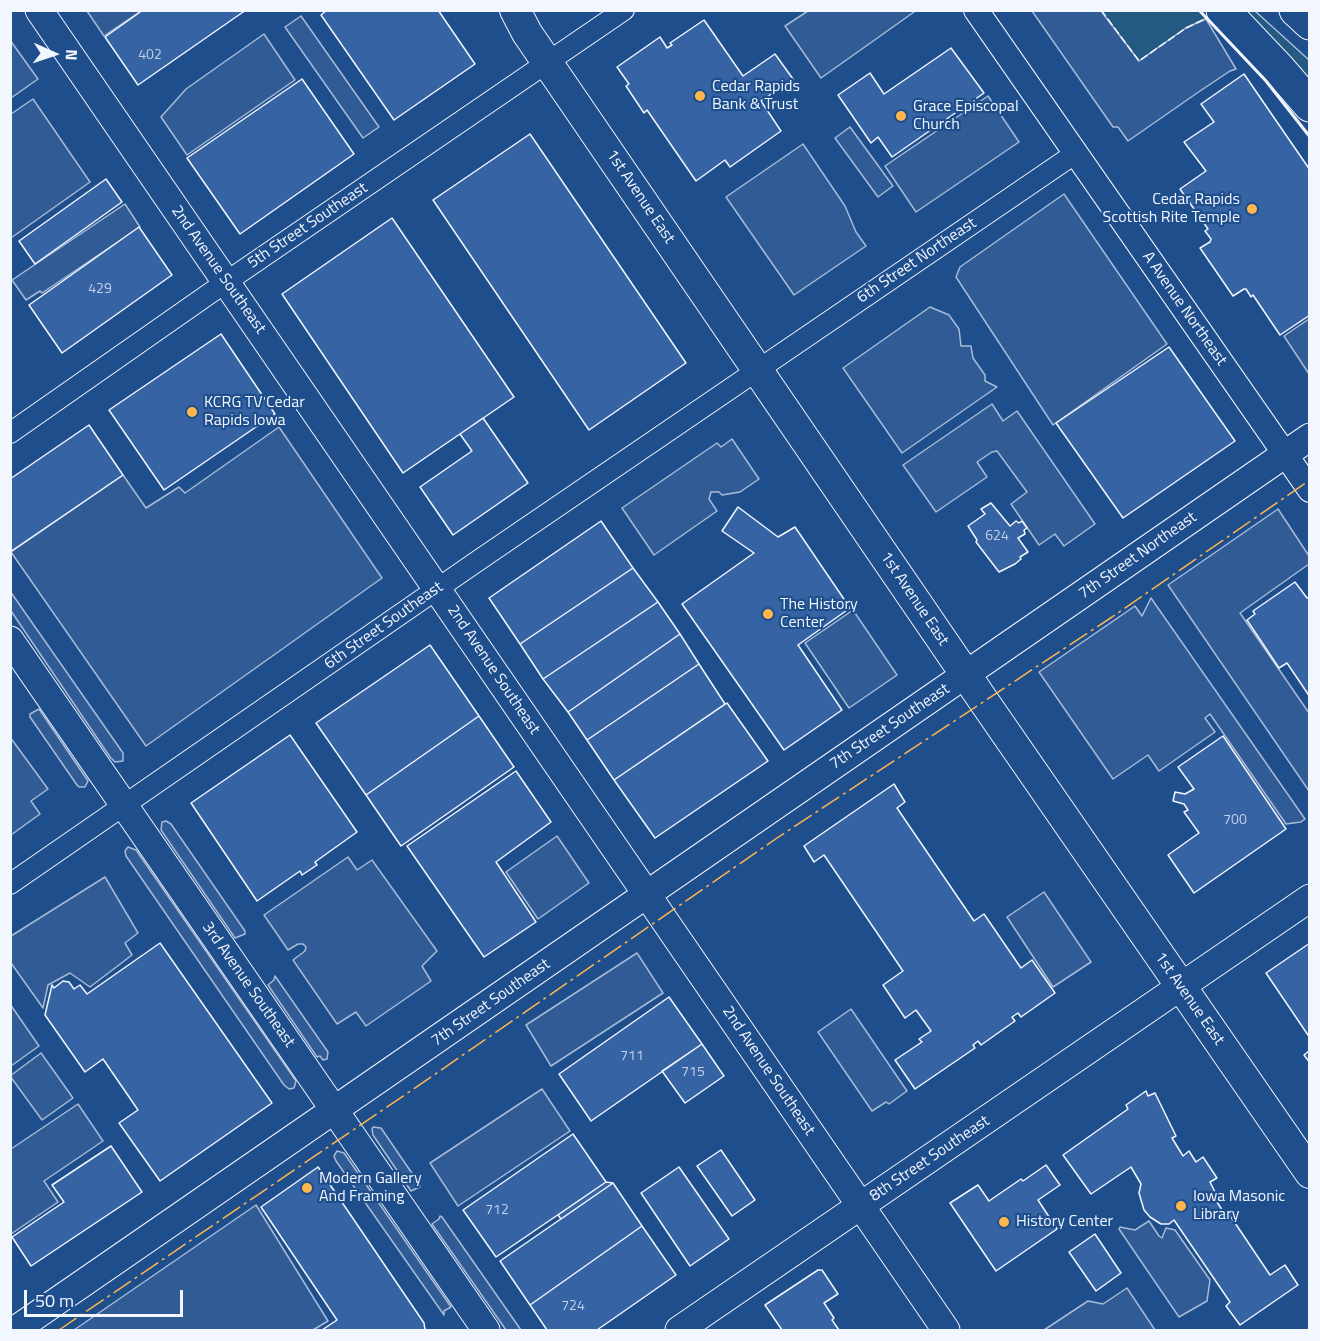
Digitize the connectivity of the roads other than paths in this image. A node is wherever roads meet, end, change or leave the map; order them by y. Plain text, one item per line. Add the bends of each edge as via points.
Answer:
1 (39, 10) edge
2 (624, 10) edge
3 (976, 10) edge
4 (1223, 10) edge
5 (1296, 10) edge
6 (514, 15) edge
7 (1310, 23) edge
8 (548, 63) junction
9 (1310, 105) edge
10 (1076, 153) junction
11 (226, 282) junction
12 (758, 369) junction
13 (10, 433) edge
14 (1310, 437) edge
15 (1285, 454) junction
16 (1310, 490) edge
17 (437, 589) junction
18 (10, 640) edge
19 (966, 675) junction
20 (124, 805) junction
21 (10, 884) edge
22 (646, 895) junction
23 (1310, 898) edge
24 (1181, 987) junction
25 (334, 1111) junction
26 (1310, 1173) edge
27 (861, 1206) junction
28 (17, 1326) edge
29 (486, 1330) edge
30 (679, 1330) edge
31 (946, 1330) edge

1 - 11 main road, 2nd Avenue Southeast
2 - 8 street, 5th Street Southeast
3 - 10 street, A Avenue Northeast
4 - 9 highway
5 - 7 highway
6 - 8 main road, 1st Avenue East
8 - 11 street, 5th Street Southeast
8 - 12 main road, 1st Avenue East
10 - 12 street, 6th Street Northeast
10 - 15 street, A Avenue Northeast
11 - 13 street, 5th Street Southeast
11 - 17 main road, 2nd Avenue Southeast
12 - 17 street, 6th Street Southeast
12 - 19 main road, 1st Avenue East
14 - 15 main road, 7th Street Northeast
15 - 16 street, A Avenue Northeast
15 - 19 main road, 7th Street Northeast
17 - 20 street, 6th Street Southeast
17 - 22 main road, 2nd Avenue Southeast
18 - 20 main road, 3rd Avenue Southeast
19 - 22 main road, 7th Street Southeast
19 - 24 main road, 1st Avenue East
20 - 21 street, 6th Street Southeast
20 - 25 main road, 3rd Avenue Southeast
22 - 25 main road, 7th Street Southeast
22 - 27 main road, 2nd Avenue Southeast
23 - 24 main road, 8th Street Southeast
24 - 26 main road, 1st Avenue East
24 - 27 main road, 8th Street Southeast
25 - 28 main road, 7th Street Southeast
25 - 29 main road, 3rd Avenue Southeast
27 - 30 main road, 8th Street Southeast
27 - 31 main road, 2nd Avenue Southeast

